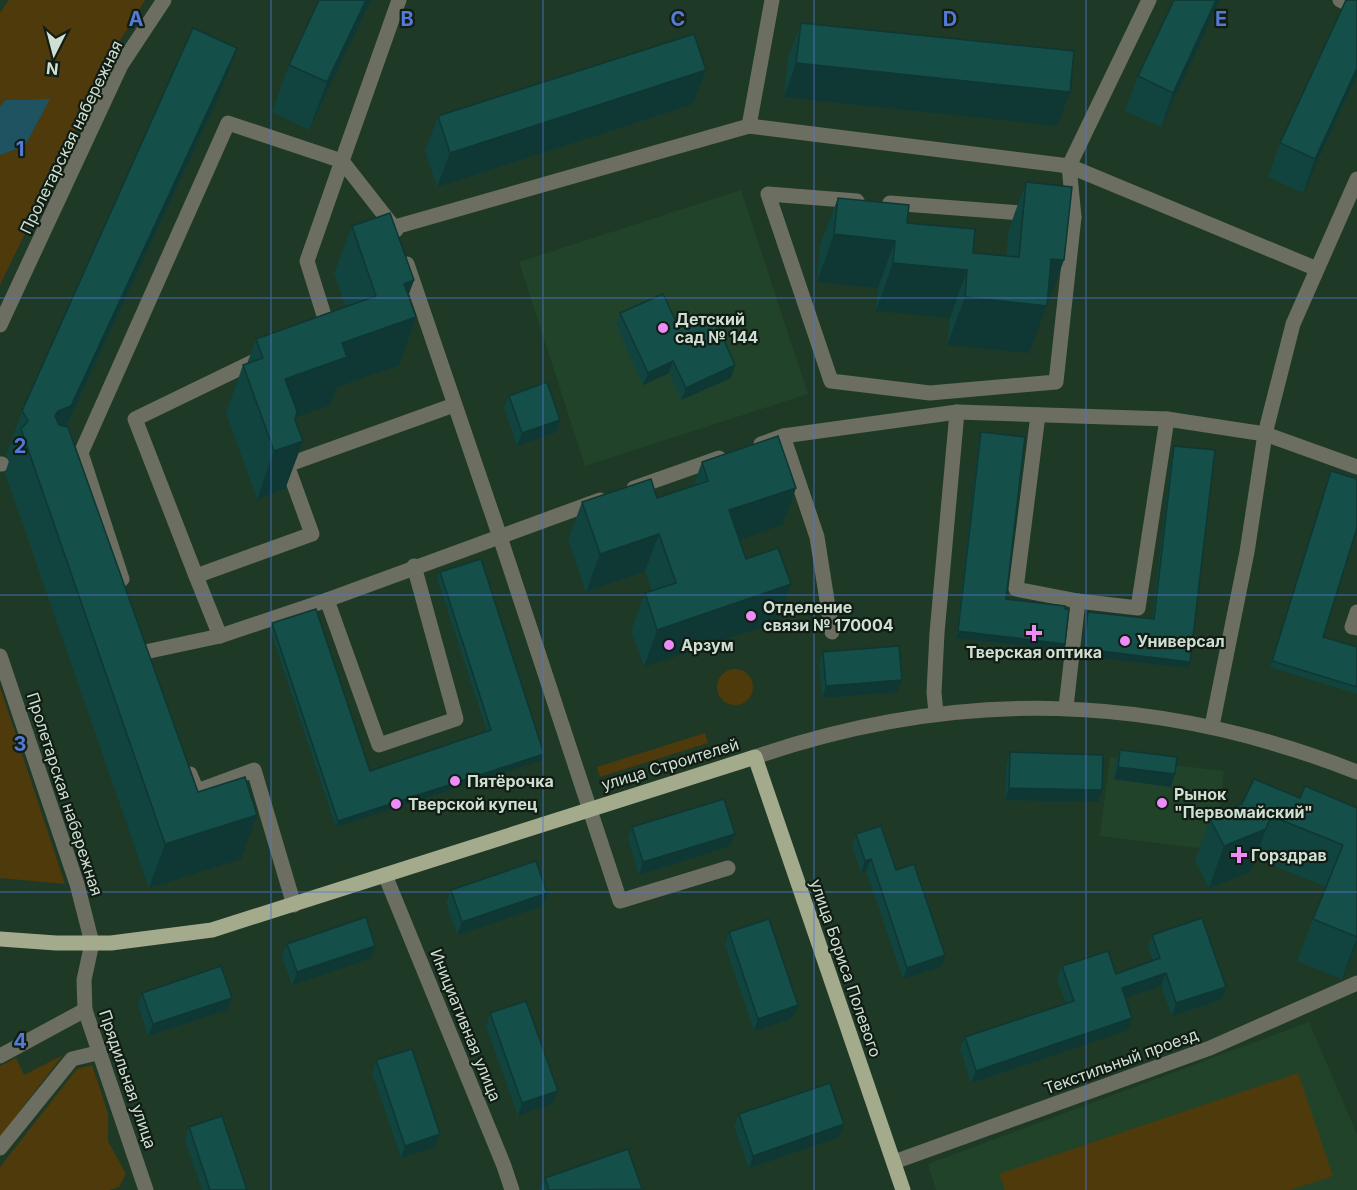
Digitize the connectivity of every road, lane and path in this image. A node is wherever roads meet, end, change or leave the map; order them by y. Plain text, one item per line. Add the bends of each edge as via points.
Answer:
1 (164, 0) edge
2 (399, 0) edge
3 (772, 0) edge
4 (1149, 0) edge
5 (1340, 0) edge
6 (1357, 8) edge
7 (749, 126) junction
8 (342, 161) junction
9 (1069, 166) junction
10 (1357, 178) edge
11 (1074, 218) junction
12 (395, 227) junction
13 (1317, 269) junction
14 (0, 325) edge
15 (305, 336) edge
16 (273, 351) edge
17 (454, 405) junction
18 (957, 412) junction
19 (1038, 415) junction
20 (1167, 419) junction
21 (1265, 434) junction
22 (783, 436) junction
23 (751, 447) edge
24 (729, 455) edge
25 (1357, 467) edge
26 (500, 537) junction
27 (414, 566) junction
28 (196, 576) junction
29 (128, 597) edge
30 (327, 600) junction
31 (1078, 601) junction
32 (1357, 612) edge
33 (1357, 628) edge
34 (832, 632) dead end
35 (220, 636) junction
36 (146, 652) edge
37 (0, 656) edge
38 (1066, 707) junction
39 (936, 713) junction
40 (1212, 726) junction
41 (755, 757) junction
42 (185, 759) edge
43 (1357, 772) edge
44 (588, 809) junction
45 (728, 868) dead end
46 (385, 875) junction
47 (294, 905) junction
48 (0, 939) edge
49 (92, 943) junction
50 (1357, 983) edge
51 (85, 1010) junction
52 (97, 1053) junction
53 (0, 1056) edge
54 (0, 1148) edge
55 (894, 1162) junction
56 (146, 1190) edge
57 (512, 1190) edge
58 (903, 1190) edge

1 - 14 street, Пролетарская набережная via 121,65
2 - 8 street
3 - 7 street
4 - 9 street
5 - 6 street
7 - 9 street
7 - 12 street
8 - 12 street
8 - 15 street via 307,261 327,325
8 - 29 street via 228,123 75,454
9 - 11 street
9 - 13 street
10 - 13 street
11 - 11 street via 1056,382 930,393 831,381 768,194
12 - 17 street
13 - 21 street via 1293,324
16 - 28 street via 135,419
17 - 26 street
17 - 28 street via 287,465 312,534
18 - 19 street
18 - 22 street
18 - 39 street via 937,633
19 - 20 street
19 - 31 street via 1016,589
20 - 21 street
20 - 31 street via 1138,608
21 - 25 street
21 - 40 street via 1247,552
22 - 23 street
22 - 34 street via 817,537
24 - 26 street
26 - 27 street
26 - 44 street
27 - 30 street
27 - 30 street via 456,719 379,745
28 - 35 street
30 - 35 street
31 - 38 street
32 - 33 street via 1353,627
35 - 36 street
37 - 49 street, Пролетарская набережная via 77,884
38 - 39 street, улица Строителей
38 - 40 street, улица Строителей
39 - 41 street, улица Строителей via 849,729
40 - 43 street, улица Строителей via 1286,746
41 - 44 main road, улица Строителей
41 - 55 main road, улица Бориса Полевого
42 - 47 street via 196,791 254,770
44 - 45 street via 620,901
44 - 46 main road, улица Строителей
46 - 47 main road, улица Строителей
46 - 57 street, Инициативная улица
47 - 49 main road, улица Строителей via 193,934
48 - 49 main road, улица Строителей
49 - 51 street, Прядильная улица via 84,980
50 - 55 street, Текстильный проезд via 1210,1048
51 - 52 street, Прядильная улица
51 - 53 street
52 - 54 street via 72,1059
52 - 56 street, Прядильная улица
55 - 58 main road, улица Бориса Полевого

